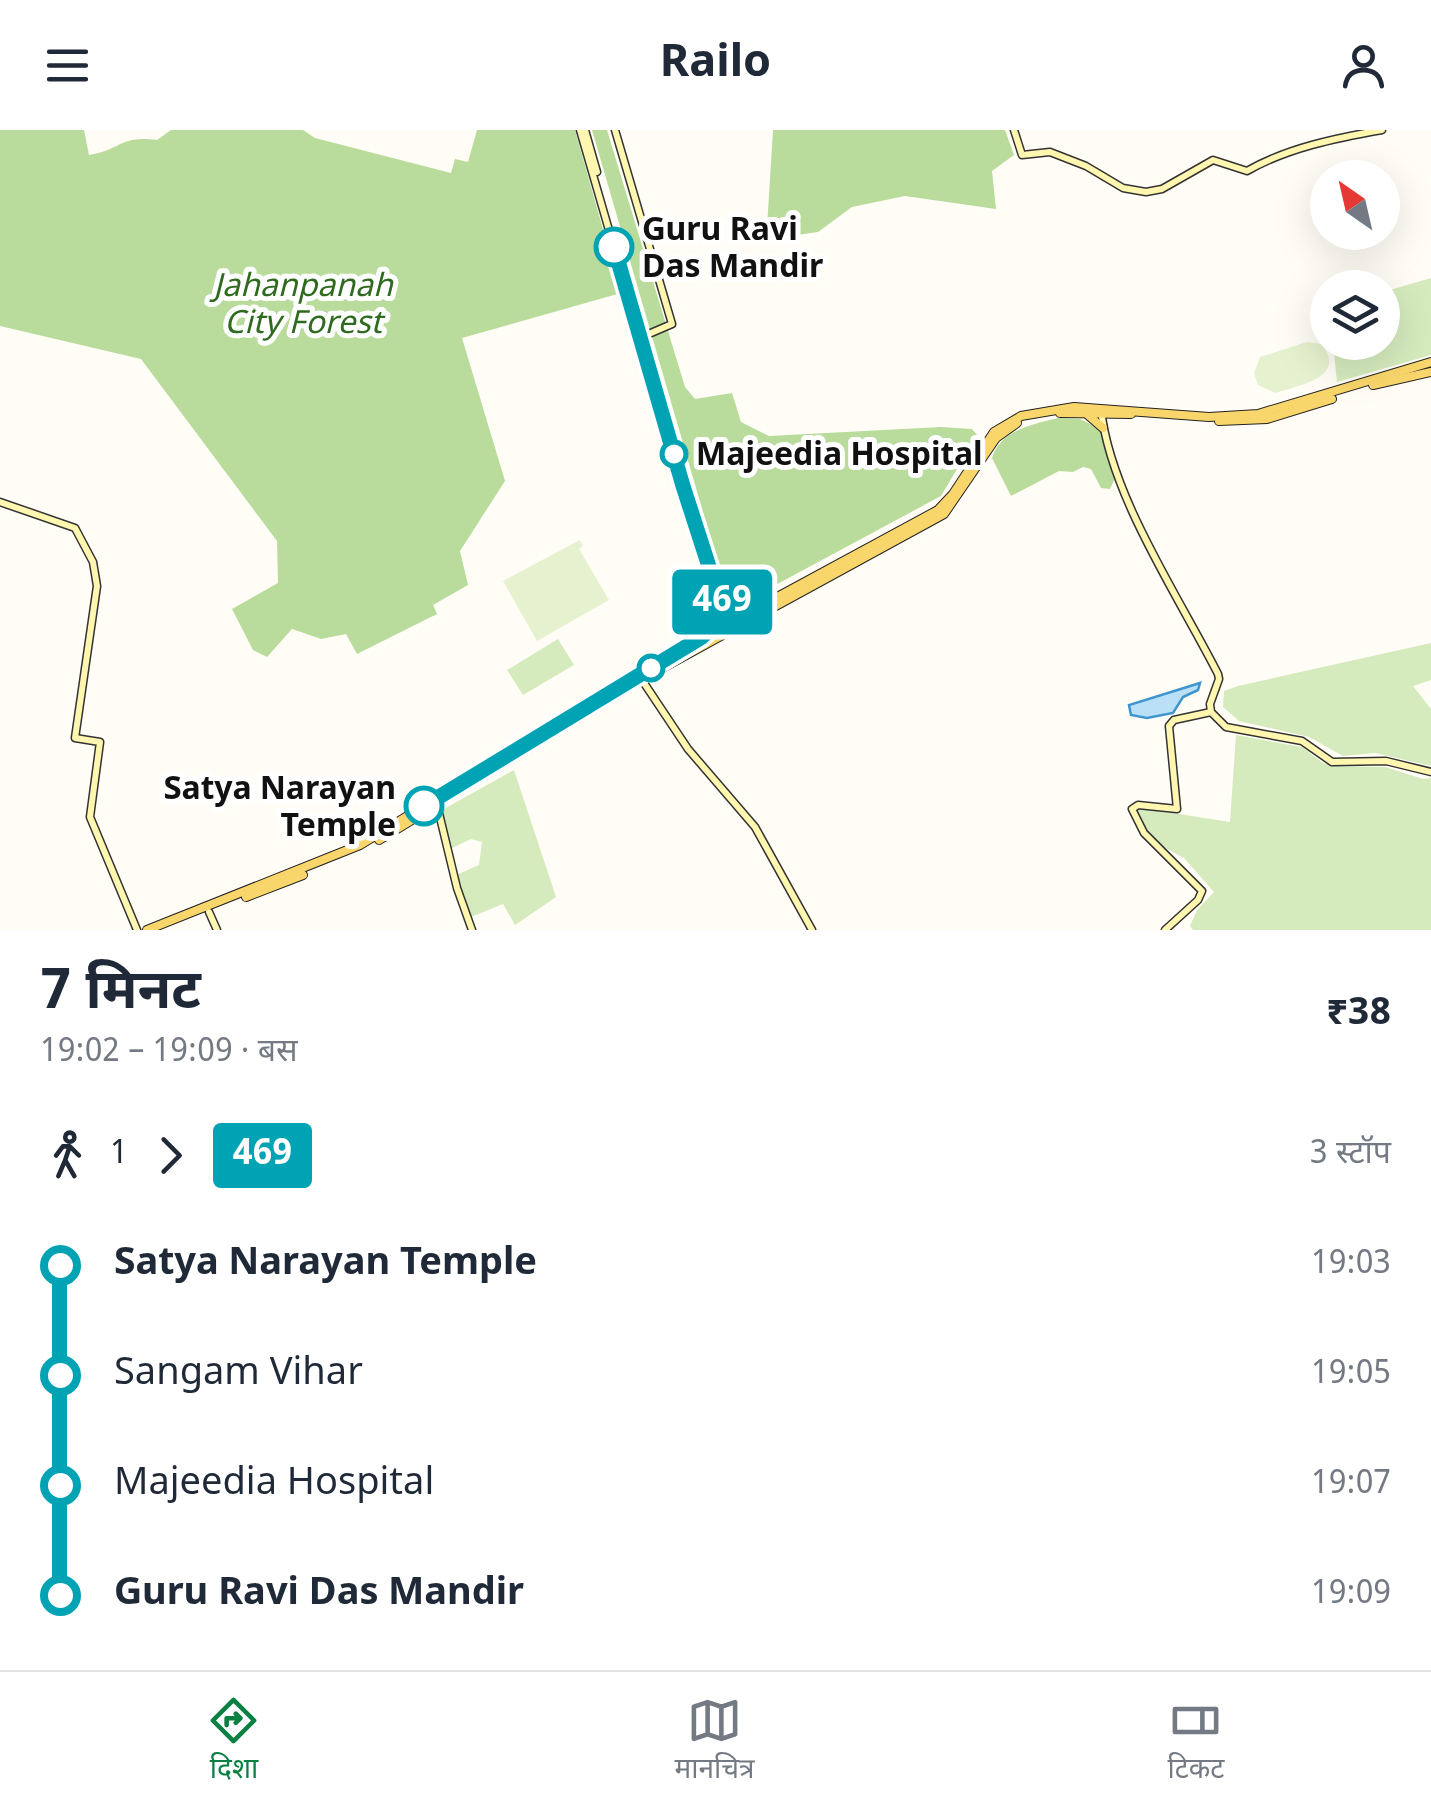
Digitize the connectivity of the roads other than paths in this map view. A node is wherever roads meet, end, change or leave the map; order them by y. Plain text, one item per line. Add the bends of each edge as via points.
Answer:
1 (583, 130) edge
2 (615, 130) edge
3 (1014, 130) edge
4 (1382, 130) edge
5 (644, 336) junction
6 (1431, 362) edge
7 (1431, 372) edge
8 (1101, 412) junction
9 (1086, 413) junction
10 (1121, 416) junction
11 (1103, 427) junction
12 (982, 453) junction
13 (0, 501) edge
14 (725, 607) junction
15 (737, 623) junction
16 (702, 637) junction
17 (642, 680) junction
18 (613, 695) junction
19 (1212, 712) junction
20 (1431, 772) edge
21 (438, 804) junction
22 (388, 831) junction
23 (209, 912) junction
24 (137, 930) edge
25 (148, 930) edge
26 (158, 930) edge
27 (217, 930) edge
28 (472, 930) edge
29 (810, 930) edge
30 (1165, 930) edge

1 - 5 street
1 - 14 street via 683,486
2 - 5 street via 672,324
3 - 4 street via 1022,154 1050,152 1123,188 1151,192 1213,160 1247,171 1271,157
5 - 15 street via 718,584
6 - 8 main road via 1258,414
7 - 10 main road via 1267,419
8 - 9 main road
8 - 10 main road
8 - 11 street
8 - 12 main road via 1074,406 1022,416 1000,426
9 - 11 main road
9 - 12 main road via 1022,421
10 - 11 main road
11 - 19 street via 1124,493 1218,674
12 - 15 main road via 944,514
13 - 24 street via 75,528 95,568 76,738 100,742 90,817
14 - 15 street
14 - 16 main road via 724,619
15 - 16 main road
15 - 17 main road
16 - 18 main road
17 - 18 main road
17 - 29 street via 751,825
18 - 21 main road
18 - 22 main road
19 - 20 street via 1231,729 1302,742 1332,762 1391,762
19 - 30 street via 1169,726 1177,809 1132,809 1144,833 1202,891
21 - 22 main road
21 - 28 street
22 - 23 main road via 343,859
22 - 25 main road
23 - 26 main road
23 - 27 street

